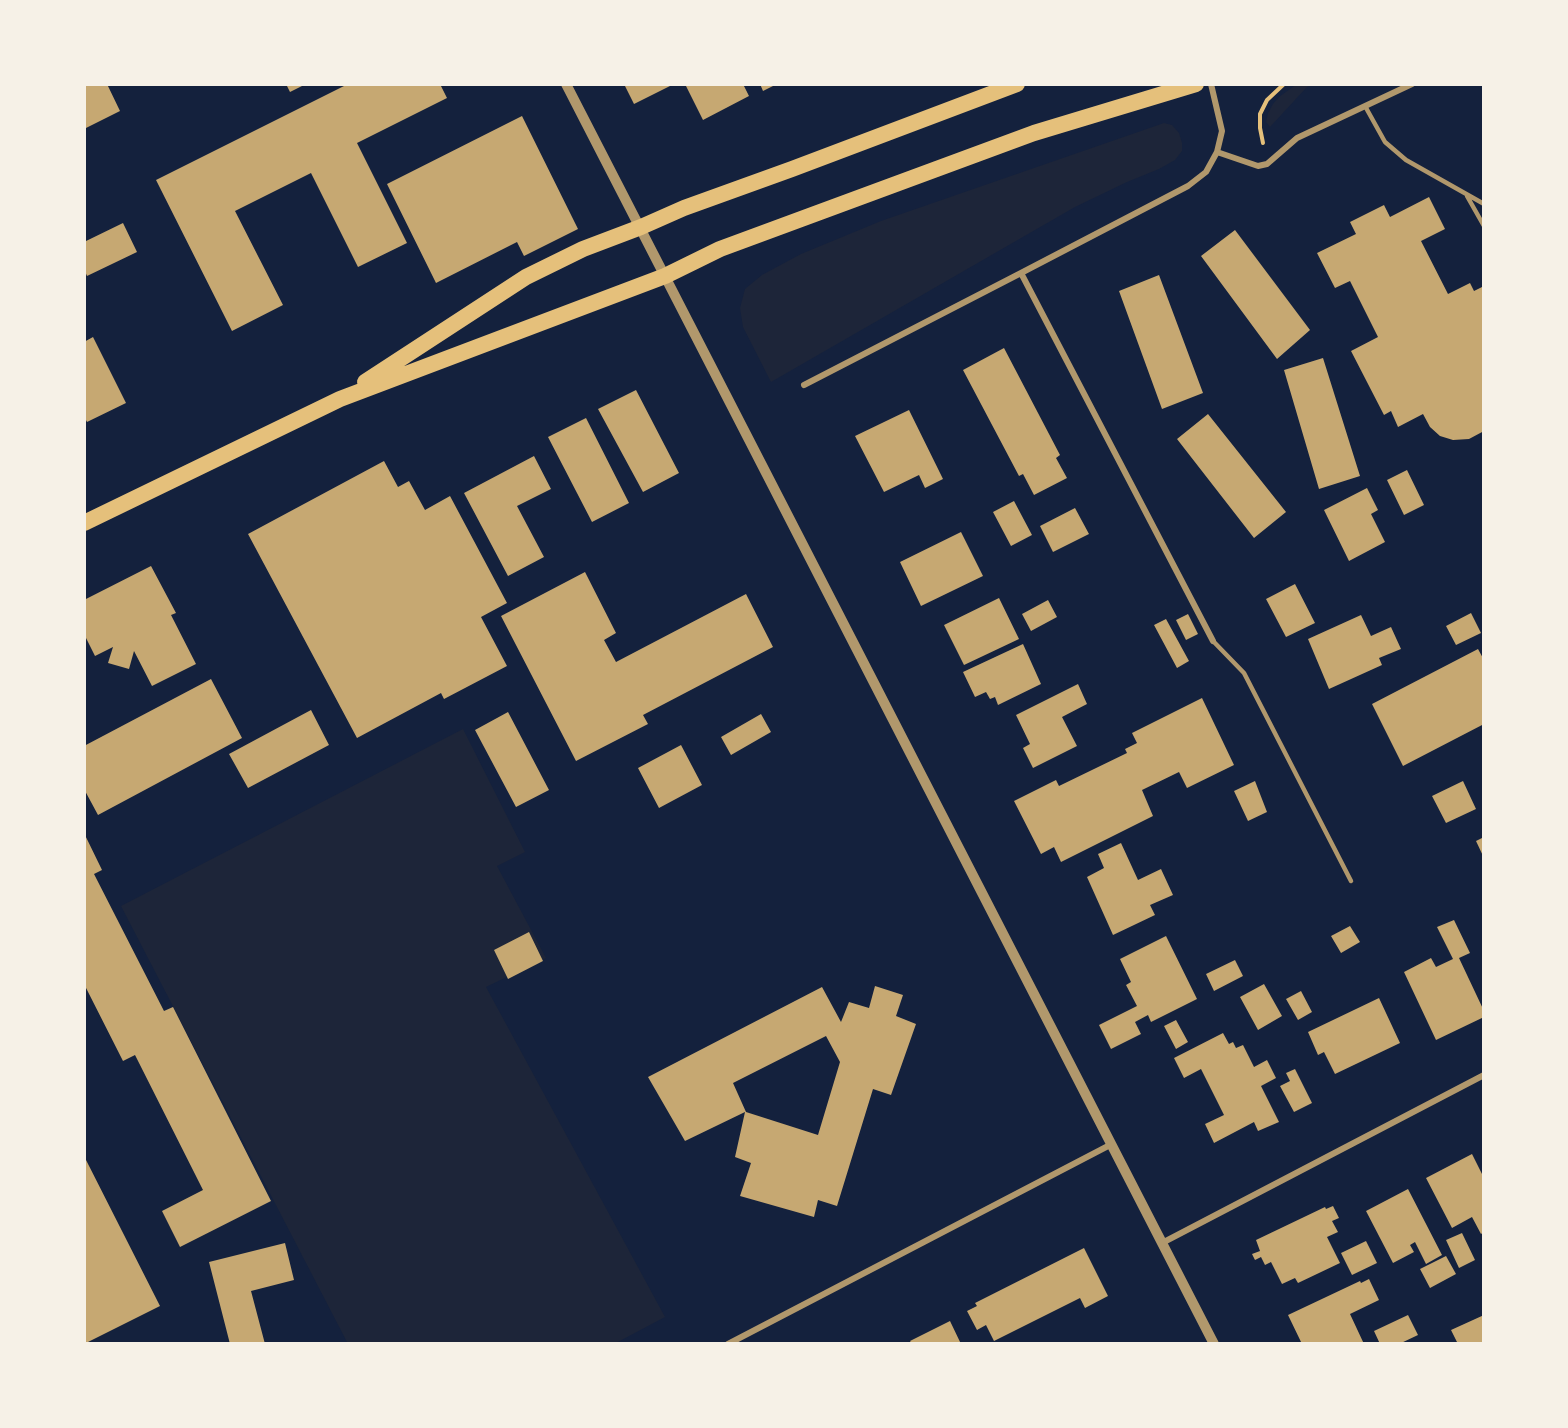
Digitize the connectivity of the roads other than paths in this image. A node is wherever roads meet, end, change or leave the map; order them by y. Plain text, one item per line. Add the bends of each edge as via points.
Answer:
1 (566, 84) edge
2 (1017, 84) edge
3 (1196, 84) edge
4 (1211, 84) edge
5 (1412, 84) edge
6 (1365, 106) junction
7 (1217, 152) junction
8 (1466, 193) junction
9 (1484, 204) edge
10 (1484, 226) edge
11 (640, 227) junction
12 (1021, 273) junction
13 (665, 276) junction
14 (804, 385) dead end
15 (340, 399) junction
16 (84, 523) edge
17 (1213, 641) joint
18 (1351, 881) dead end
19 (1484, 1075) edge
20 (1110, 1145) junction
21 (1161, 1244) junction
22 (728, 1344) edge
23 (1214, 1344) edge

1 - 11 street
2 - 11 highway
3 - 13 highway via 1034,133 720,249
4 - 7 street via 1222,130
5 - 6 street
6 - 7 street via 1297,138 1267,164 1258,166
6 - 8 lane via 1385,141 1406,160
7 - 12 street via 1206,172 1188,186
8 - 9 lane
8 - 10 lane
11 - 13 street
11 - 15 highway via 526,277
12 - 14 street
12 - 17 street
13 - 15 highway
13 - 20 street
15 - 16 highway
17 - 18 lane via 1244,673
19 - 21 street
20 - 21 street
20 - 22 street
21 - 23 street

